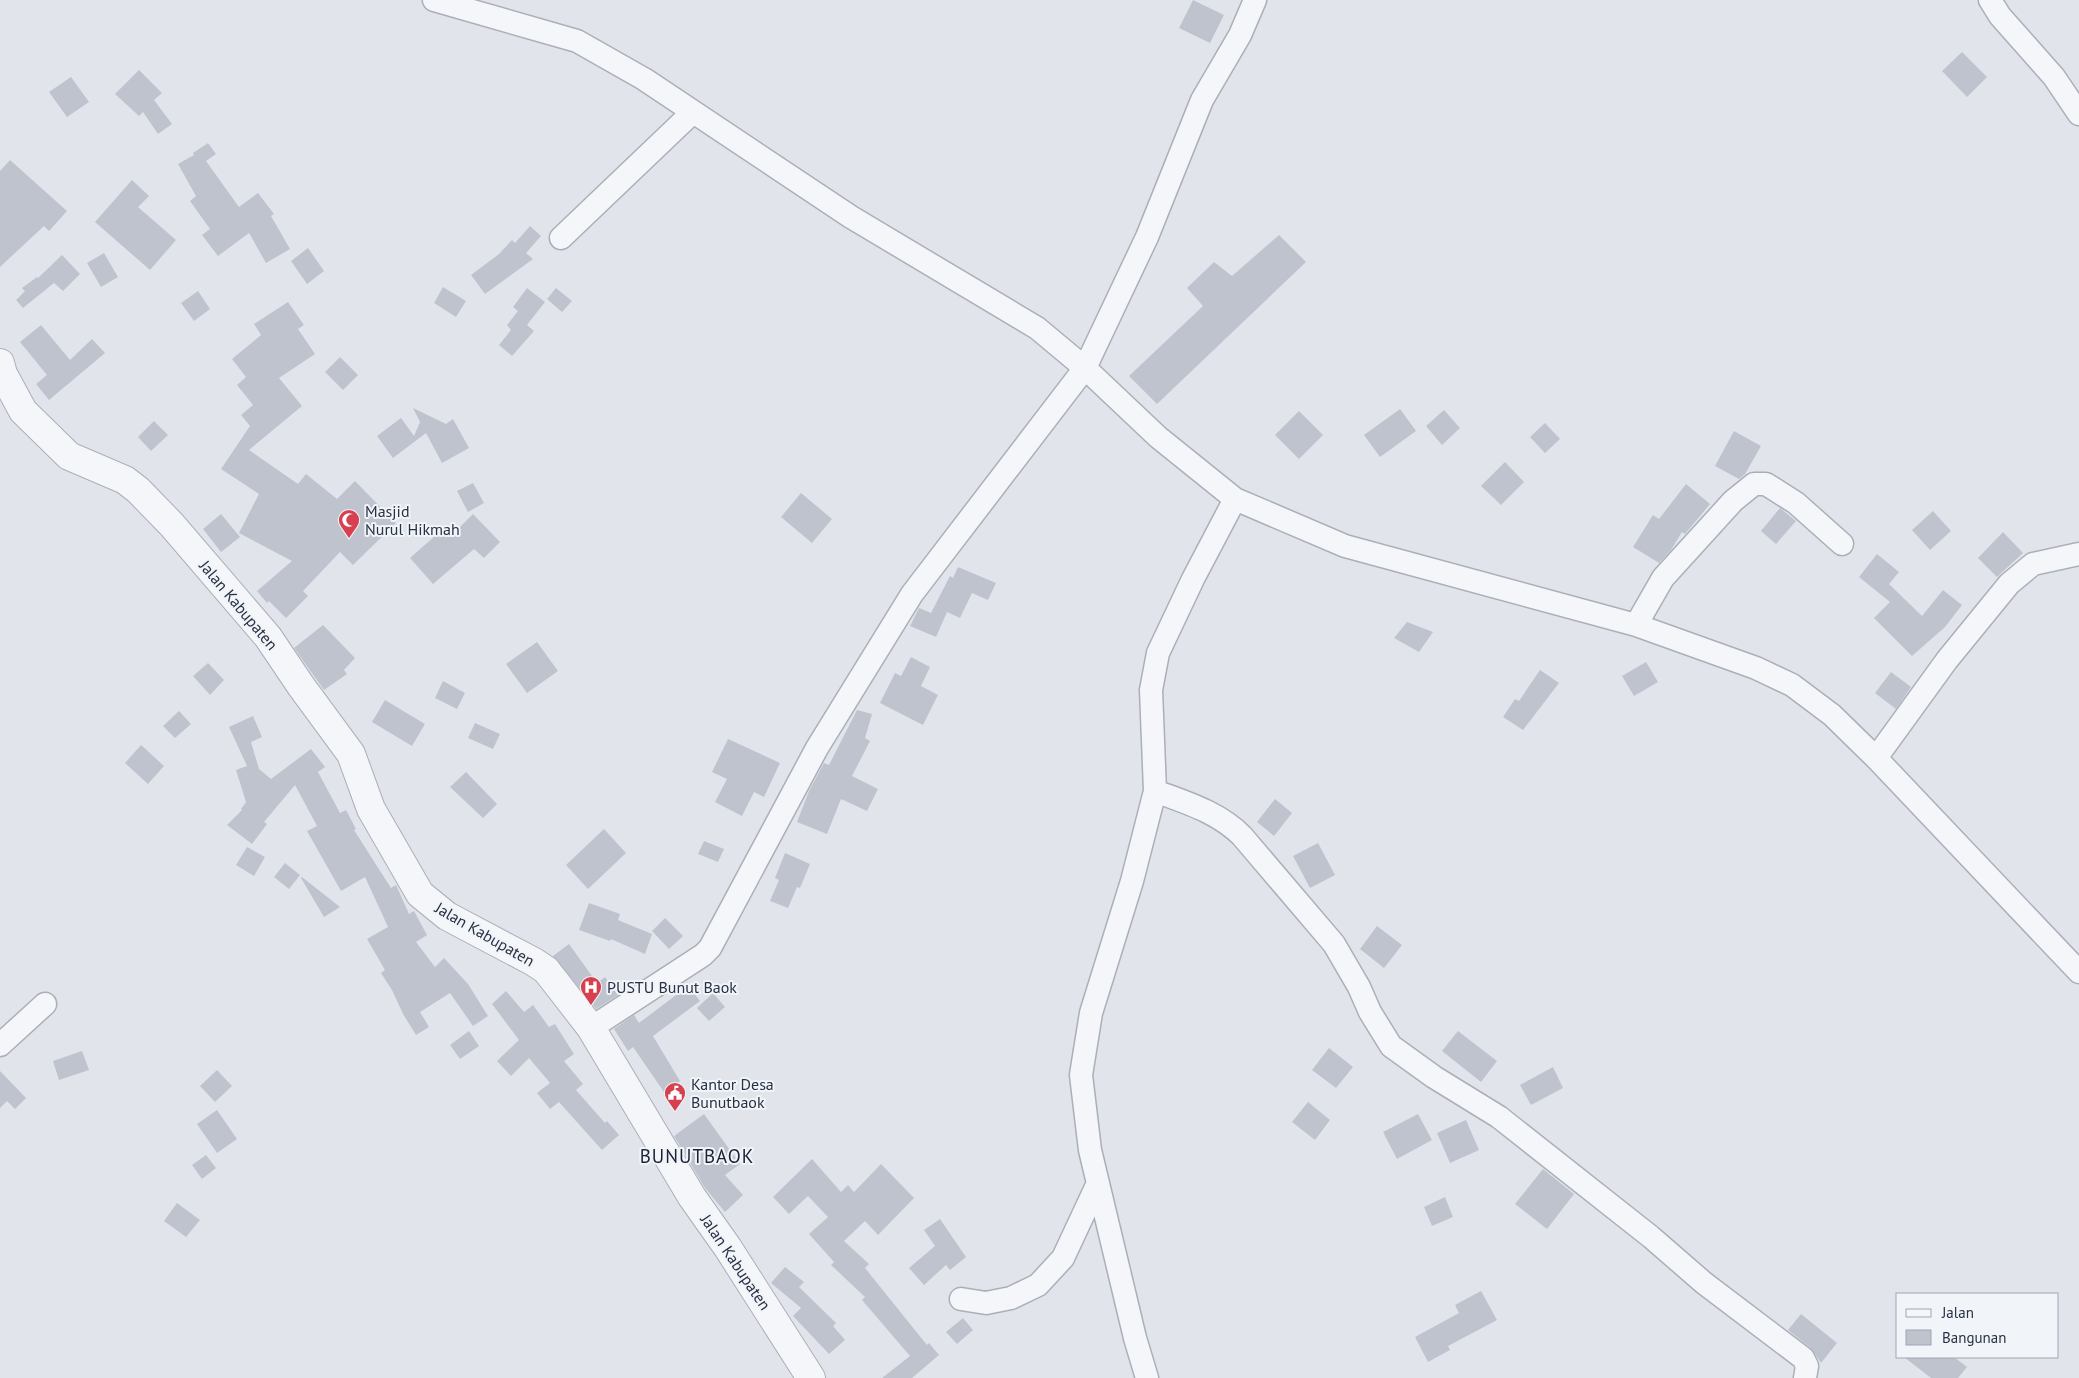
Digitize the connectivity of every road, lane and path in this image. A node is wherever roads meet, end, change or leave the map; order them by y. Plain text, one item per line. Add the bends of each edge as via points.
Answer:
1 (434, 0) edge
2 (1255, 0) edge
3 (1990, 0) edge
4 (693, 112) junction
5 (2079, 114) edge
6 (561, 238) dead end
7 (0, 363) edge
8 (1085, 368) junction
9 (1236, 499) junction
10 (1842, 544) dead end
11 (2079, 554) edge
12 (1636, 625) junction
13 (1876, 758) junction
14 (1156, 791) junction
15 (2079, 972) edge
16 (46, 1004) dead end
17 (591, 1028) junction
18 (0, 1045) edge
19 (1098, 1183) junction
20 (961, 1299) dead end
21 (810, 1378) edge
22 (1147, 1378) edge
23 (1805, 1378) edge

1 - 4 street via 577,41 644,79
2 - 8 street via 1240,35 1202,100 1147,237
3 - 5 street via 2000,16 2054,77
4 - 6 street
4 - 8 street via 851,217 1037,328
7 - 17 street, Jalan Kabupaten via 23,411 69,456 125,480 138,490 268,637 351,754 371,809 420,894 448,916 540,966
8 - 9 street via 1158,437
8 - 17 street via 912,594 817,748 710,948
9 - 12 street via 1345,546
9 - 14 street via 1158,653 1151,690
10 - 12 street via 1796,503 1766,484 1754,484 1733,501 1663,578
11 - 13 street via 2033,564 2009,584 1947,660
12 - 13 street via 1756,668 1792,685 1832,715
13 - 15 street
14 - 19 street via 1091,1013 1081,1075 1090,1150
14 - 23 street via 1216,815 1242,836 1334,944 1391,1046 1499,1117 1704,1283 1803,1358 1807,1366
16 - 18 street
17 - 21 street, Jalan Kabupaten via 692,1197
19 - 20 street via 1063,1258 1038,1285 1011,1298 986,1303
19 - 22 street

